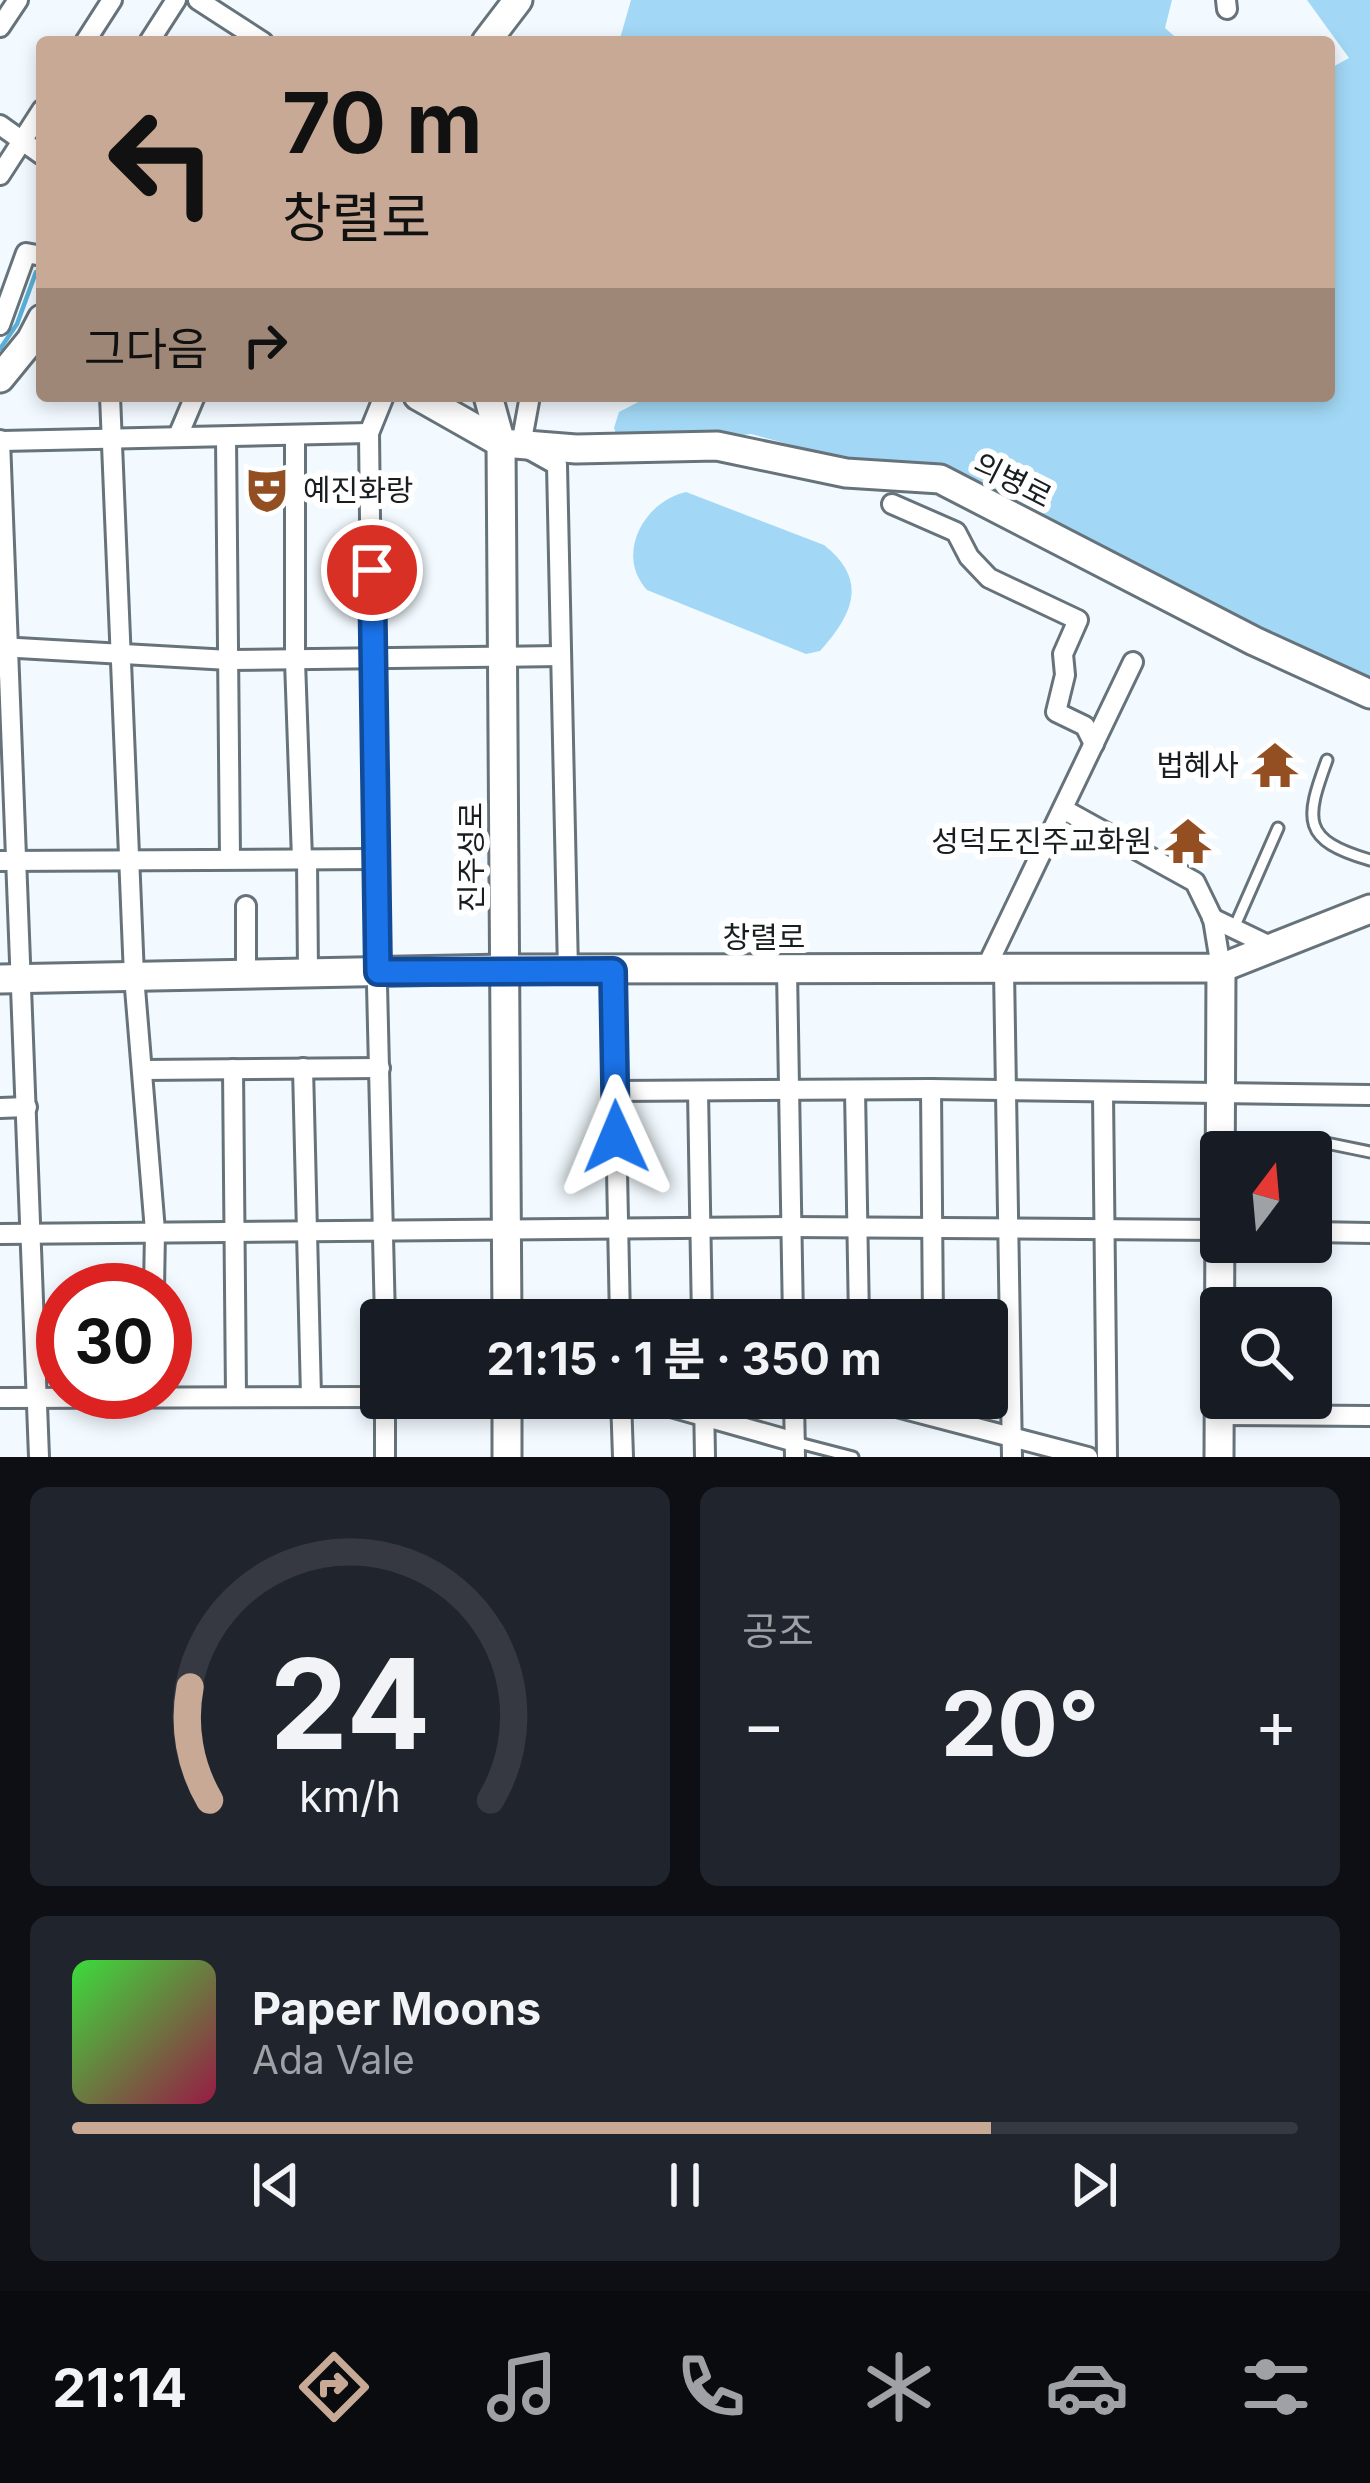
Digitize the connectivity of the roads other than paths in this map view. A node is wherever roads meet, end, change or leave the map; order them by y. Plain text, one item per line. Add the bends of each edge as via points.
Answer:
1 (18, 0) edge
2 (112, 0) edge
3 (176, 0) edge
4 (198, 0) edge
5 (518, 0) edge
6 (0, 27) edge
7 (89, 36) edge
8 (153, 36) edge
9 (247, 36) edge
10 (491, 36) edge
11 (36, 120) edge
12 (0, 125) edge
13 (22, 142) junction
14 (36, 151) edge
15 (0, 176) edge
16 (36, 255) edge
17 (0, 325) edge
18 (36, 332) edge
19 (0, 379) edge
20 (110, 402) edge
21 (192, 402) edge
22 (382, 402) edge
23 (430, 402) edge
24 (491, 402) edge
25 (528, 402) edge
26 (369, 434) junction
27 (178, 436) junction
28 (111, 437) junction
29 (226, 437) junction
30 (295, 437) junction
31 (1, 441) edge
32 (511, 444) junction
33 (892, 504) dead end
34 (5, 647) edge
35 (122, 653) junction
36 (561, 656) junction
37 (503, 657) junction
38 (229, 660) junction
39 (373, 660) junction
40 (296, 661) junction
41 (1133, 662) dead end
42 (1370, 694) edge
43 (6, 737) edge
44 (1094, 744) junction
45 (1327, 760) dead end
46 (1063, 809) junction
47 (1278, 828) dead end
48 (230, 858) junction
49 (129, 859) junction
50 (304, 859) junction
51 (374, 859) junction
52 (1370, 860) edge
53 (9, 861) edge
54 (246, 906) dead end
55 (1370, 909) edge
56 (1212, 918) junction
57 (1234, 928) junction
58 (1274, 948) junction
59 (1221, 968) junction
60 (505, 969) junction
61 (995, 969) junction
62 (568, 970) junction
63 (787, 970) junction
64 (613, 971) junction
65 (378, 972) junction
66 (308, 973) junction
67 (246, 974) junction
68 (134, 976) junction
69 (12, 978) edge
70 (380, 1068) junction
71 (233, 1069) junction
72 (303, 1069) junction
73 (143, 1070) junction
74 (787, 1090) junction
75 (855, 1090) junction
76 (931, 1090) junction
77 (615, 1091) junction
78 (698, 1091) junction
79 (1006, 1092) junction
80 (1103, 1093) junction
81 (1220, 1095) junction
82 (1370, 1095) edge
83 (27, 1107) junction
84 (0, 1108) edge
85 (1220, 1131) edge
86 (1332, 1144) edge
87 (1370, 1152) edge
88 (790, 1227) junction
89 (618, 1228) junction
90 (700, 1228) junction
91 (858, 1228) junction
92 (930, 1228) junction
93 (1106, 1228) junction
94 (506, 1229) junction
95 (1008, 1229) junction
96 (385, 1230) junction
97 (1200, 1230) edge
98 (155, 1231) junction
99 (308, 1231) junction
100 (237, 1232) junction
101 (1332, 1233) edge
102 (0, 1234) edge
103 (32, 1234) junction
104 (1370, 1234) edge
105 (154, 1263) edge
106 (385, 1299) edge
107 (506, 1299) edge
108 (620, 1299) edge
109 (702, 1299) edge
110 (792, 1299) edge
111 (859, 1299) edge
112 (932, 1299) edge
113 (36, 1395) joint
114 (192, 1395) edge
115 (236, 1396) junction
116 (311, 1396) junction
117 (0, 1397) edge
118 (360, 1397) edge
119 (1332, 1416) edge
120 (1370, 1416) edge
121 (37, 1419) edge
122 (384, 1419) edge
123 (507, 1419) edge
124 (621, 1419) edge
125 (704, 1419) edge
126 (728, 1419) edge
127 (794, 1419) edge
128 (957, 1419) edge
129 (1219, 1419) edge
130 (1012, 1447) edge
131 (795, 1449) edge
132 (39, 1457) edge
133 (385, 1457) edge
134 (508, 1457) edge
135 (622, 1457) edge
136 (704, 1457) edge
137 (853, 1457) edge
138 (1088, 1457) edge
139 (1107, 1457) edge
140 (1219, 1457) edge

1 - 6 street
2 - 7 street
3 - 8 street
4 - 9 street
5 - 10 street
11 - 13 street
12 - 13 street
13 - 14 street
13 - 15 street
16 - 17 street via 26,253
18 - 19 street
20 - 28 street
21 - 27 street
22 - 26 street
23 - 32 street, 의병로
24 - 32 street, 진주성로
25 - 32 street
26 - 30 street
26 - 39 street
27 - 28 street
27 - 29 street
28 - 31 street
28 - 35 street
29 - 30 street
29 - 38 street
30 - 40 street
31 - 34 street
32 - 36 street via 557,465
32 - 37 street, 진주성로
32 - 42 street, 의병로 via 718,446 846,473 940,479
33 - 44 street via 956,532 989,578 1078,620 1056,712 1085,726
34 - 35 street
34 - 43 street
35 - 38 street
35 - 49 street
36 - 37 street
36 - 62 street
37 - 39 street
37 - 60 street, 진주성로
38 - 40 street
38 - 48 street
39 - 40 street
39 - 51 street
40 - 50 street
41 - 44 street
43 - 53 street
44 - 46 street
45 - 52 lane via 1311,804 1316,830
46 - 56 street via 1195,882
46 - 61 street
47 - 57 lane
48 - 49 street
48 - 50 street
49 - 53 street
49 - 68 street
50 - 51 street
50 - 66 street
51 - 65 street
53 - 69 street
54 - 67 street
55 - 58 street, 창렬로
56 - 57 street
56 - 59 street
57 - 58 street
58 - 59 street, 창렬로
59 - 61 street, 창렬로
59 - 81 street
60 - 62 street, 창렬로
60 - 65 street, 창렬로
60 - 94 street, 진주성로
61 - 63 street, 창렬로
61 - 79 street
62 - 64 street, 창렬로
63 - 64 street, 창렬로
63 - 74 street
64 - 77 street
65 - 66 street, 창렬로
65 - 70 street
66 - 67 street, 창렬로
67 - 68 street, 창렬로
68 - 69 street, 창렬로
68 - 73 street
69 - 83 street
70 - 72 street
70 - 96 street
71 - 72 street
71 - 73 street
71 - 100 street
72 - 99 street
73 - 98 street
74 - 75 street
74 - 78 street
74 - 88 street
75 - 76 street
75 - 91 street
76 - 79 street
76 - 92 street
77 - 78 street
77 - 89 street
78 - 90 street
79 - 80 street
79 - 95 street
80 - 81 street
80 - 93 street
81 - 82 street
81 - 85 street
83 - 84 street
83 - 103 street
86 - 87 lane
88 - 90 street
88 - 91 street
88 - 110 street
89 - 90 street
89 - 94 street
89 - 108 street
90 - 109 street
91 - 92 street
91 - 111 street
92 - 95 street
92 - 112 street
93 - 95 street
93 - 97 street
93 - 139 street
94 - 96 street
94 - 107 street, 진주성로
95 - 130 street
96 - 99 street
96 - 106 street
98 - 100 street
98 - 103 street
98 - 105 street
99 - 100 street
99 - 116 street
100 - 115 street
101 - 104 street
102 - 103 street
103 - 113 street
113 - 117 street
114 - 115 street
115 - 116 street
116 - 118 street
119 - 120 street
121 - 132 street
122 - 133 street
123 - 134 street
124 - 135 street
125 - 136 street
126 - 131 street
127 - 131 street
128 - 130 street
129 - 140 street
130 - 138 street
131 - 137 lane

